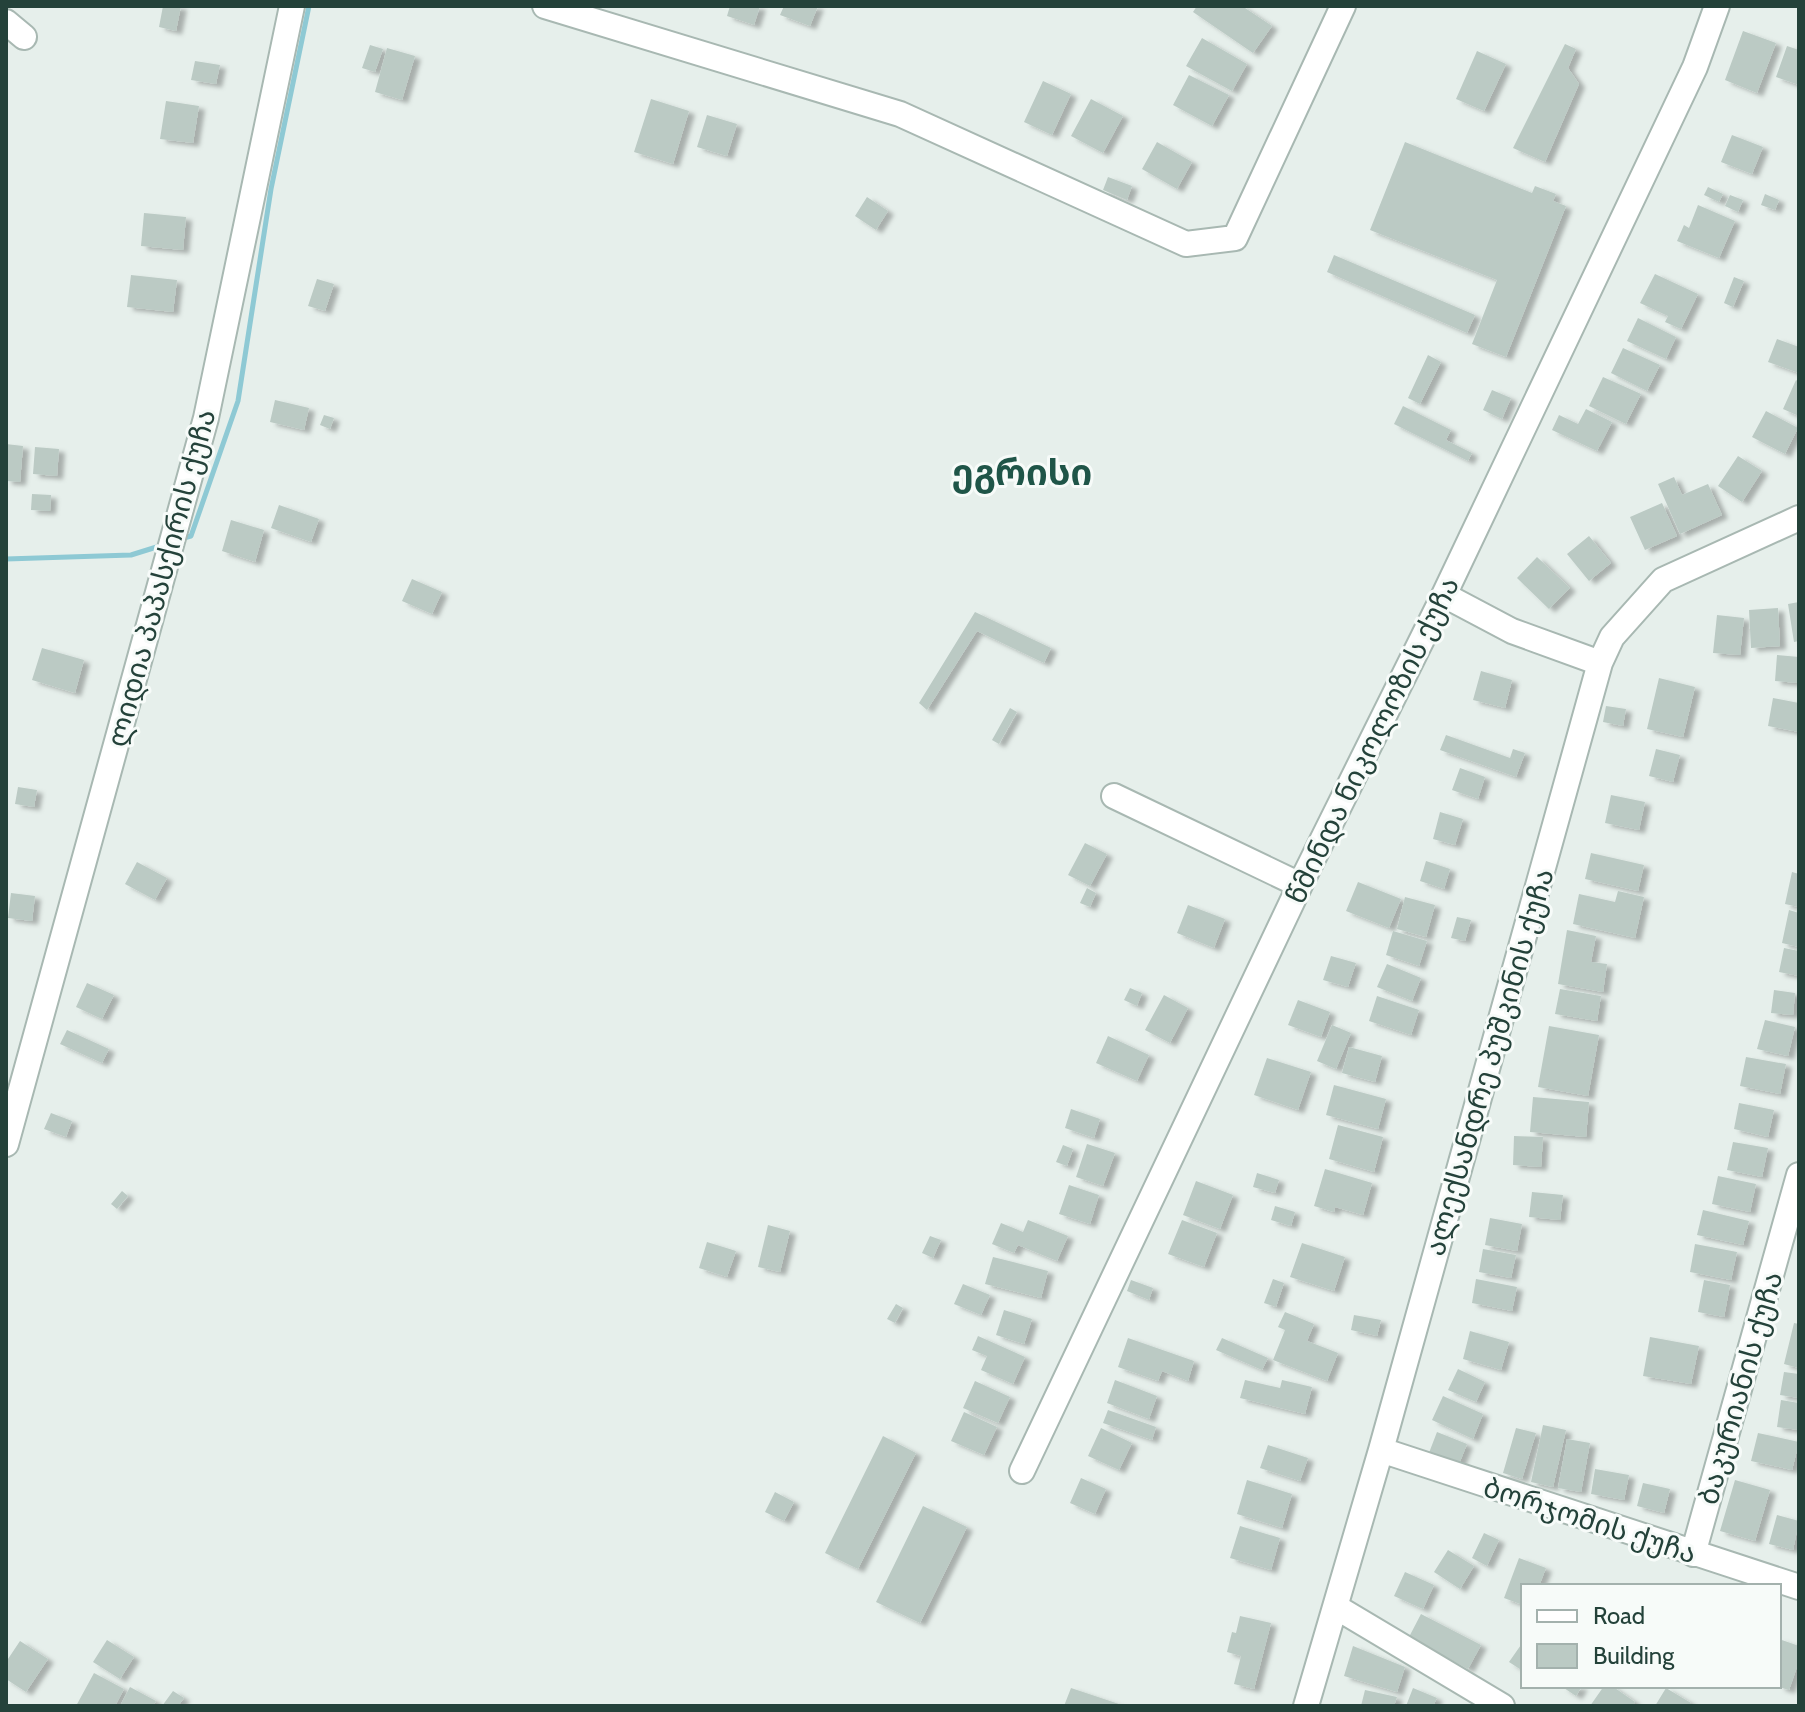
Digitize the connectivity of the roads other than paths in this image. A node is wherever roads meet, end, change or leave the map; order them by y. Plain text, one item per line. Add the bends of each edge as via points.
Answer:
1 (292, 6) edge
2 (545, 6) edge
3 (1343, 6) edge
4 (1717, 6) edge
5 (1799, 518) edge
6 (1444, 595) junction
7 (1600, 663) junction
8 (1114, 796) dead end
9 (1300, 885) junction
10 (6, 1144) edge
11 (1799, 1175) edge
12 (1381, 1450) junction
13 (1022, 1471) dead end
14 (1693, 1554) junction
15 (1799, 1587) edge
16 (1336, 1607) junction
17 (1306, 1706) edge
18 (1502, 1706) edge

1 - 10 street, ლიდია პაპასქირის ქუჩა via 206,418
2 - 3 street via 900,114 1186,244 1235,238
4 - 6 street, წმინდა ნიკოლოზის ქუჩა via 1695,67
5 - 7 street, ალექსანდრე პუშკინის ქუჩა via 1663,580 1612,637
6 - 7 street via 1512,631
6 - 9 street, წმინდა ნიკოლოზის ქუჩა
7 - 12 street, ალექსანდრე პუშკინის ქუჩა
8 - 9 street
9 - 13 street, წმინდა ნიკოლოზის ქუჩა
11 - 14 street, ბაკურიანის ქუჩა
12 - 14 street, ბორჯომის ქუჩა
12 - 16 street, ალექსანდრე პუშკინის ქუჩა
14 - 15 street, ბორჯომის ქუჩა
16 - 17 street, ალექსანდრე პუშკინის ქუჩა
16 - 18 street

